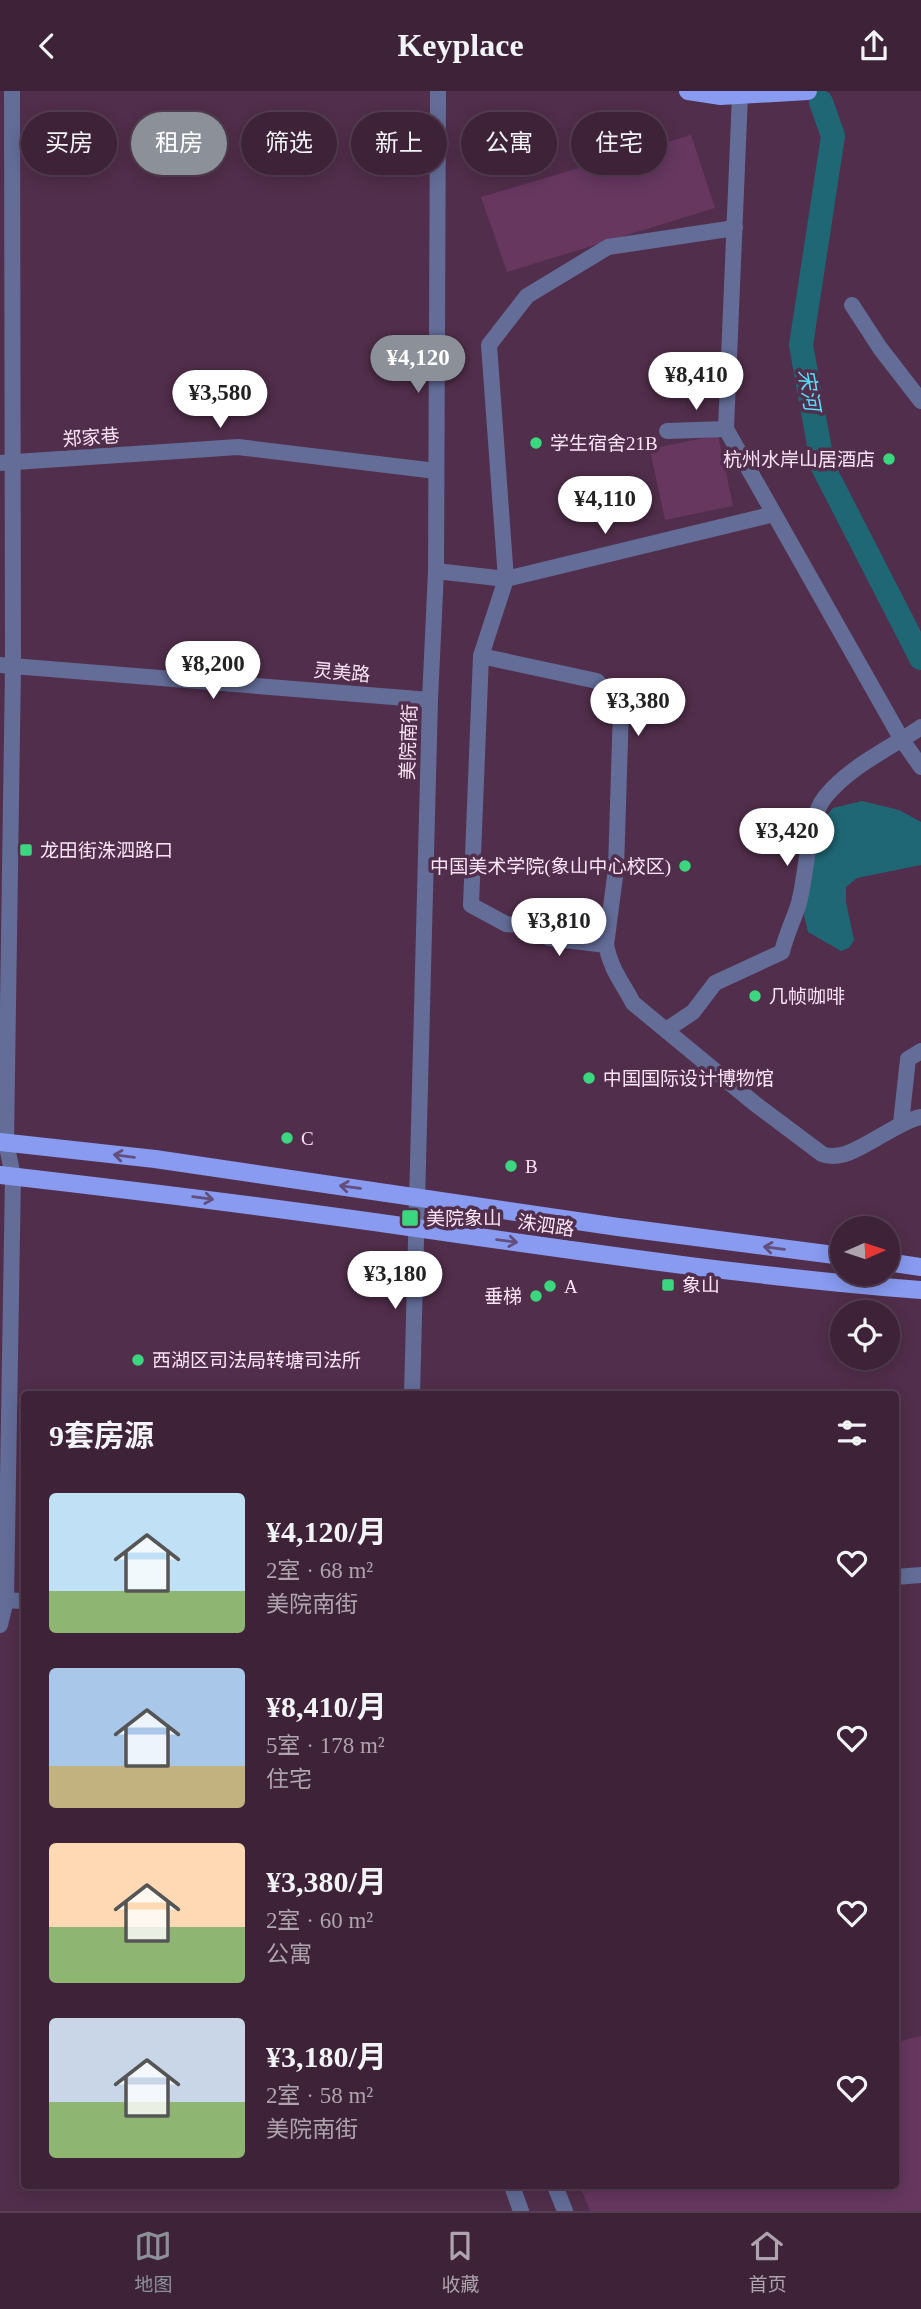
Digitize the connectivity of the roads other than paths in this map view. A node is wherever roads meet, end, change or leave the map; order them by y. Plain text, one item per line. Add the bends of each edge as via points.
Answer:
1 (12, 91) edge
2 (438, 91) edge
3 (688, 91) edge
4 (808, 91) edge
5 (740, 95) junction
6 (735, 228) junction
7 (852, 305) dead end
8 (921, 401) edge
9 (726, 429) junction
10 (667, 431) dead end
11 (7, 463) edge
12 (436, 471) junction
13 (774, 514) junction
14 (436, 571) junction
15 (506, 579) junction
16 (481, 656) junction
17 (7, 666) edge
18 (430, 700) junction
19 (921, 727) edge
20 (902, 740) junction
21 (921, 767) edge
22 (606, 945) junction
23 (666, 1030) junction
24 (921, 1051) edge
25 (921, 1117) edge
26 (901, 1123) junction
27 (3, 1142) edge
28 (7, 1175) edge
29 (417, 1196) junction
30 (415, 1228) junction
31 (830, 1254) edge
32 (900, 1264) edge
33 (921, 1267) edge
34 (921, 1290) edge
35 (412, 1391) edge
36 (921, 1575) edge
37 (899, 1577) edge
38 (3, 1600) edge
39 (21, 1601) edge
40 (0, 1625) edge
41 (513, 2189) edge
42 (556, 2189) edge
43 (521, 2211) edge
44 (565, 2211) edge

1 - 11 street
2 - 12 street, 美院南街
3 - 5 main road
4 - 5 main road
5 - 6 street
6 - 9 street
6 - 15 street via 608,247 527,296 489,345
7 - 8 street
9 - 10 street
9 - 13 street
11 - 12 street, 郑家巷 via 238,447
11 - 17 street
12 - 14 street, 美院南街
13 - 15 street
13 - 20 street
14 - 15 street
14 - 18 street, 美院南街
15 - 16 street
16 - 22 street via 597,681 621,708 616,869
16 - 22 street via 471,905 506,924 529,926 549,938
17 - 18 street, 灵美路
17 - 27 street
18 - 29 street, 美院南街
19 - 20 street
20 - 21 street
20 - 23 street via 860,765 824,797 814,819 798,905 782,952 715,983 693,1012
22 - 23 street via 620,985 633,1003
23 - 26 street via 829,1157 858,1148
24 - 26 street via 908,1059
25 - 26 street
27 - 28 street
29 -> 27 main road, 洙泗路
28 -> 30 main road, 洙泗路
28 - 38 street
29 - 30 street, 美院南街
31 -> 29 main road, 洙泗路
30 -> 34 main road, 洙泗路 via 667,1263
30 - 35 street, 美院南街
32 - 33 main road
36 - 37 street
38 - 39 street
38 - 40 street
41 - 43 street
42 - 44 street

